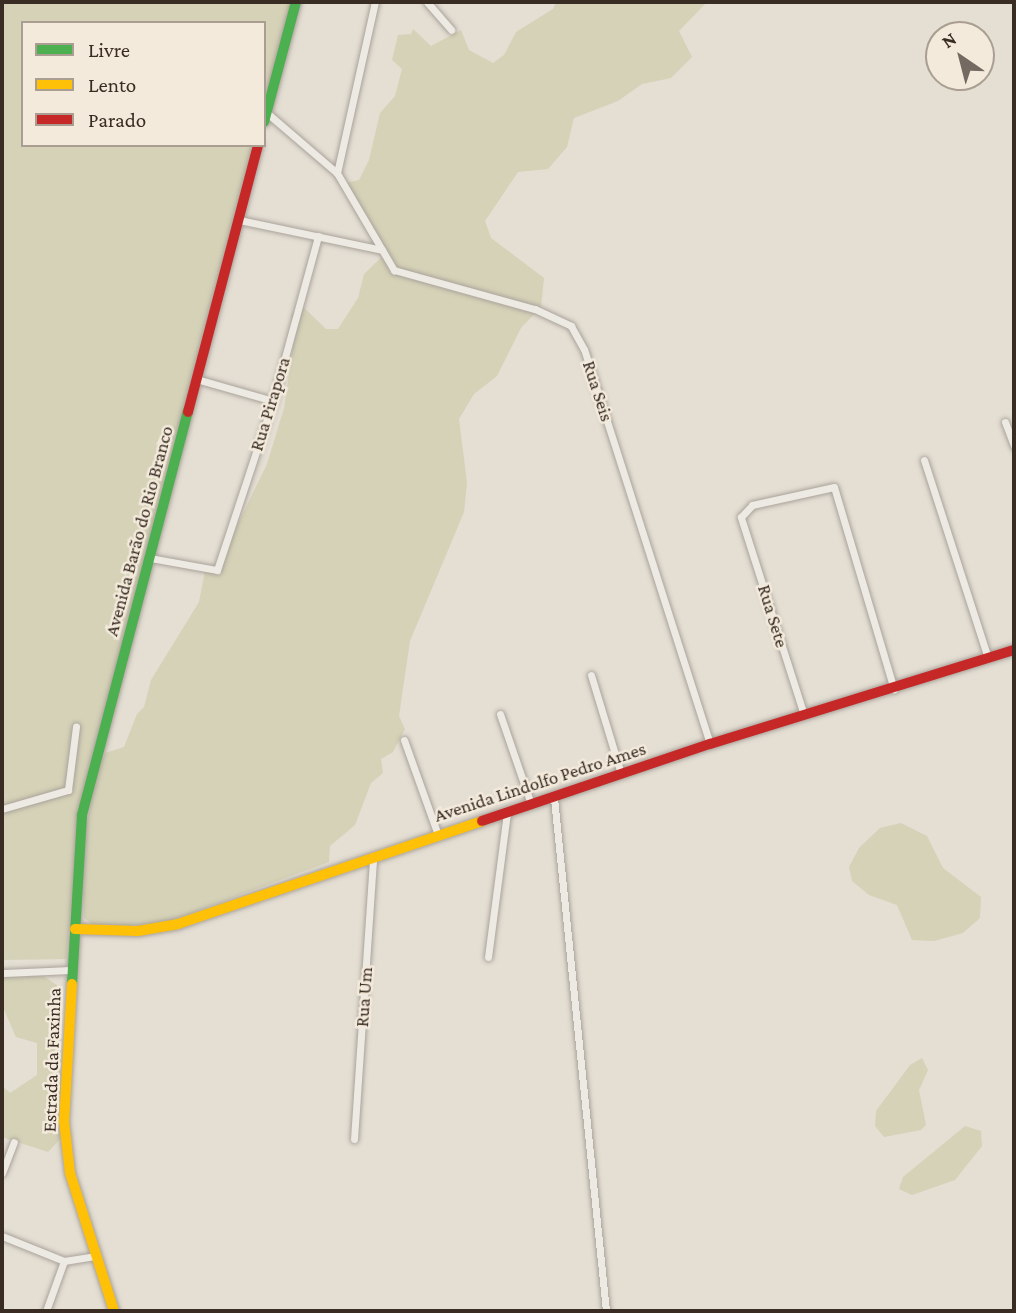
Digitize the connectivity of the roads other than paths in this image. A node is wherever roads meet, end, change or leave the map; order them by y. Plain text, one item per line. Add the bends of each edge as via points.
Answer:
1 (296, 2) edge
2 (375, 2) edge
3 (427, 2) edge
4 (451, 30) dead end
5 (266, 113) edge
6 (266, 118) edge
7 (257, 147) edge
8 (337, 173) junction
9 (239, 220) junction
10 (318, 236) junction
11 (382, 250) junction
12 (200, 380) junction
13 (273, 401) junction
14 (1005, 422) dead end
15 (1014, 446) edge
16 (924, 460) dead end
17 (150, 558) junction
18 (1014, 650) edge
19 (988, 658) junction
20 (591, 675) dead end
21 (894, 689) junction
22 (500, 714) dead end
23 (804, 715) junction
24 (76, 727) dead end
25 (404, 740) dead end
26 (710, 744) junction
27 (621, 774) junction
28 (554, 798) junction
29 (530, 804) junction
30 (2, 809) edge
31 (507, 812) junction
32 (438, 835) junction
33 (373, 856) junction
34 (75, 929) junction
35 (488, 957) dead end
36 (72, 970) junction
37 (2, 973) edge
38 (354, 1139) dead end
39 (14, 1142) dead end
40 (2, 1173) edge
41 (2, 1236) edge
42 (95, 1256) junction
43 (64, 1261) junction
44 (46, 1311) edge
45 (114, 1311) edge
46 (606, 1311) edge

1 - 5 street
2 - 8 street
3 - 4 street
6 - 8 street, Rua Seis
7 - 9 street, Avenida Barão do Rio Branco
8 - 11 street, Rua Seis
9 - 10 street
9 - 12 street, Avenida Barão do Rio Branco
10 - 11 street
10 - 13 street, Rua Pirapora
11 - 26 street, Rua Seis via 394,270 535,309 571,326 584,349
12 - 13 street
12 - 17 street, Avenida Barão do Rio Branco
13 - 17 street, Rua Pirapora via 217,570
14 - 15 street
16 - 19 street
17 - 34 street, Avenida Barão do Rio Branco via 82,815
18 - 19 street, Avenida Lindolfo Pedro Ames
19 - 21 street, Avenida Lindolfo Pedro Ames
20 - 27 street
21 - 23 street, Avenida Lindolfo Pedro Ames
21 - 23 street, Rua Sete via 834,487 752,505 741,517
22 - 29 street
23 - 26 street, Avenida Lindolfo Pedro Ames
24 - 30 street via 68,790
25 - 32 street
26 - 27 street, Avenida Lindolfo Pedro Ames
27 - 28 street, Avenida Lindolfo Pedro Ames
28 - 29 street, Avenida Lindolfo Pedro Ames
28 - 46 street via 555,845
29 - 31 street, Avenida Lindolfo Pedro Ames
31 - 32 street, Avenida Lindolfo Pedro Ames
31 - 35 street
32 - 33 street, Avenida Lindolfo Pedro Ames
33 - 34 street, Avenida Lindolfo Pedro Ames via 178,924 138,931
33 - 38 street, Rua Um
34 - 36 street, Estrada da Faxinha
36 - 37 street
36 - 42 street, Estrada da Faxinha via 64,1121 70,1173
39 - 40 street
41 - 43 street
42 - 43 street
42 - 45 street, Estrada da Faxinha
43 - 44 street

